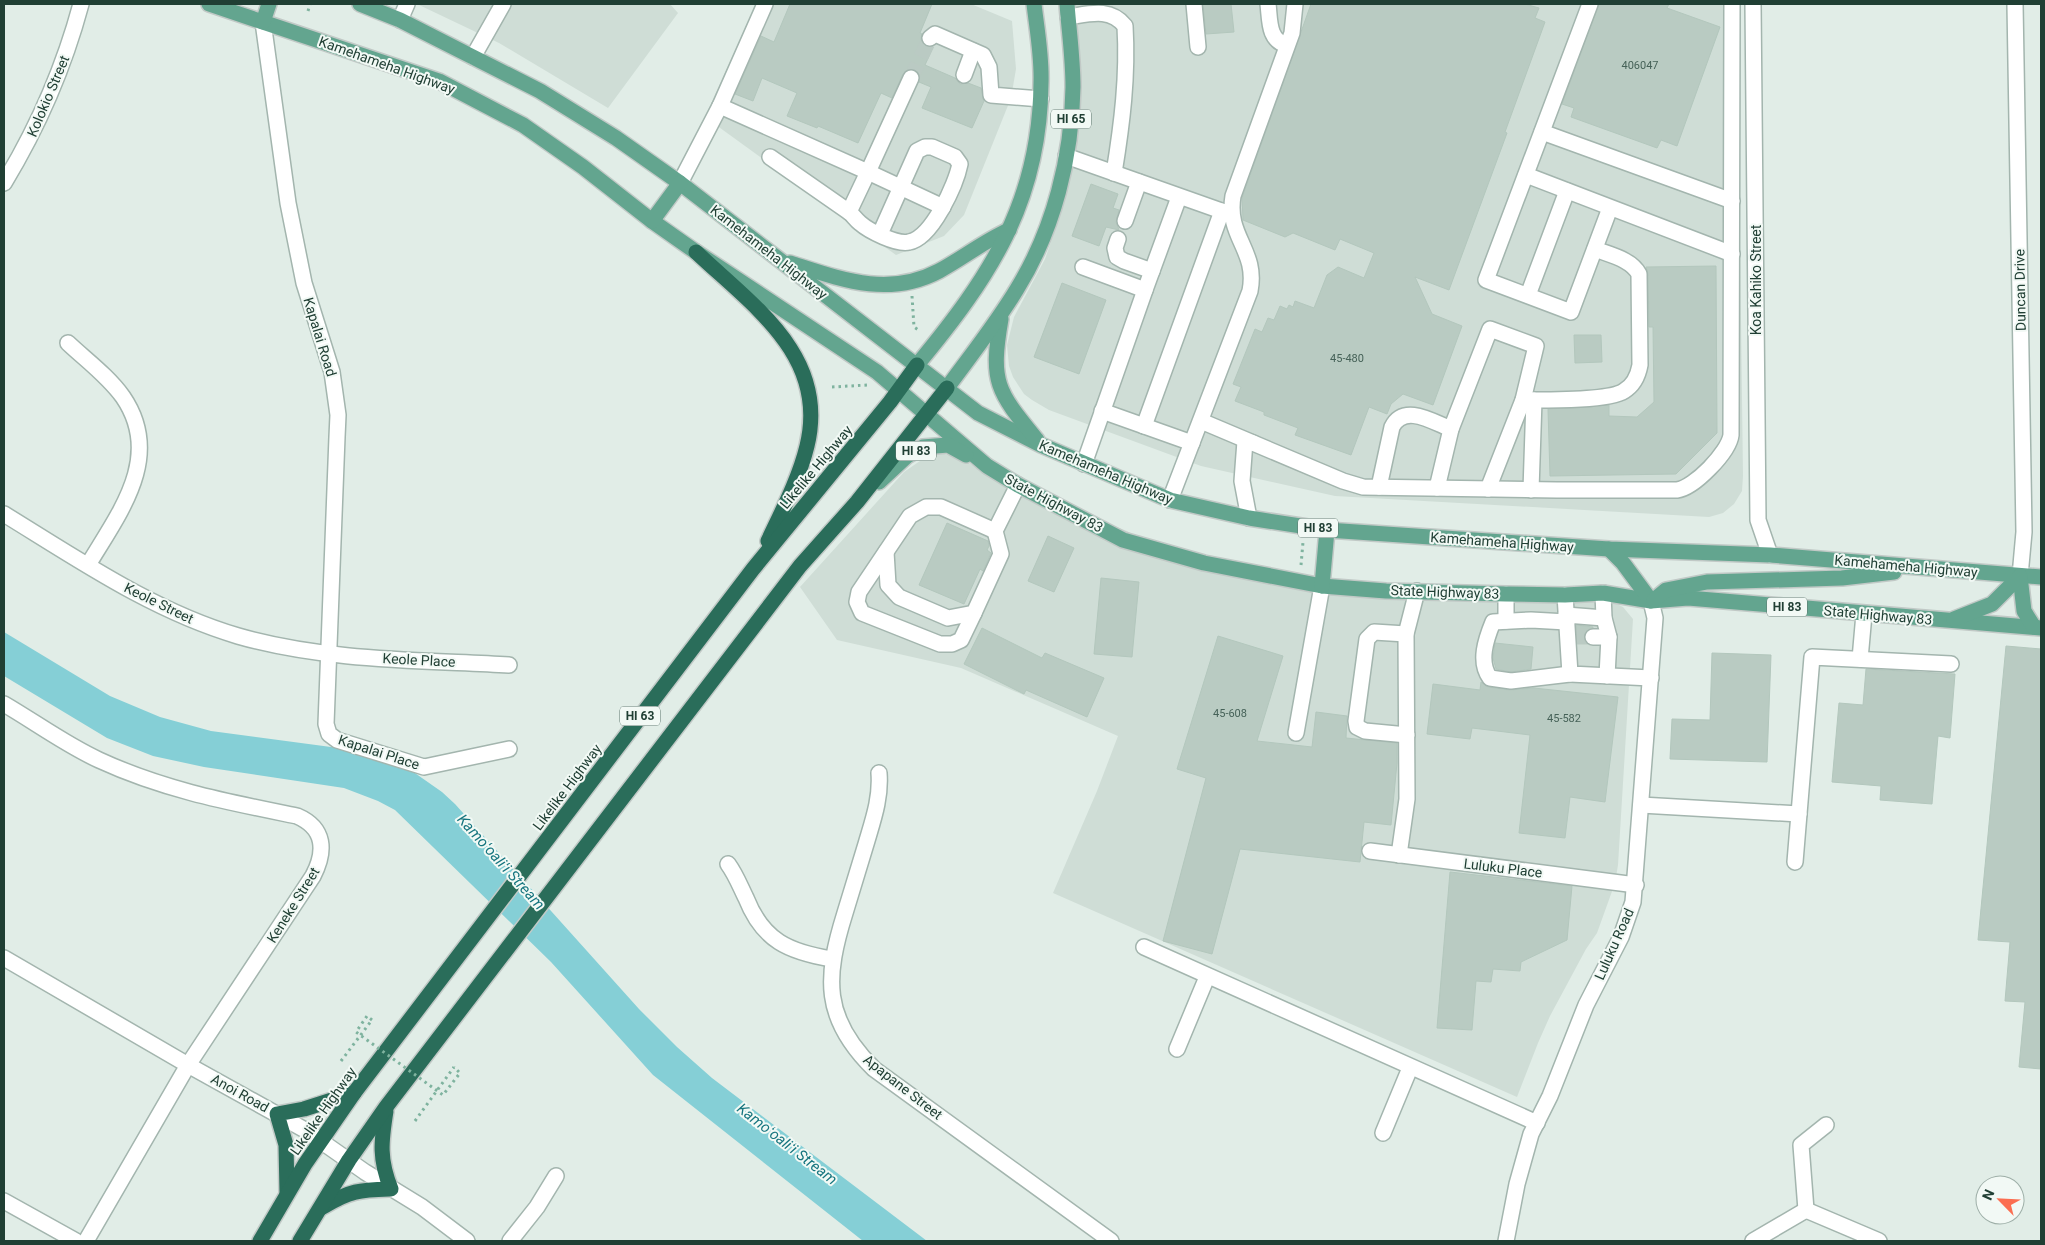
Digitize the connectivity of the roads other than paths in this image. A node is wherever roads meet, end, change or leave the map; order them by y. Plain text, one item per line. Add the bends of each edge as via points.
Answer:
1 (81, 4) edge
2 (209, 4) edge
3 (269, 4) edge
4 (360, 4) edge
5 (407, 4) edge
6 (765, 4) edge
7 (1034, 4) edge
8 (1194, 4) edge
9 (1268, 4) edge
10 (1277, 4) edge
11 (1295, 4) edge
12 (1590, 4) edge
13 (1732, 4) edge
14 (1753, 4) edge
15 (2015, 4) edge
16 (497, 6) edge
17 (1117, 9) edge
18 (1067, 10) edge
19 (400, 20) junction
20 (263, 22) junction
21 (1270, 27) junction
22 (930, 38) dead end
23 (1288, 45) junction
24 (1198, 47) dead end
25 (973, 51) junction
26 (473, 57) junction
27 (964, 75) dead end
28 (911, 78) tunnel mouth
29 (1040, 99) junction
30 (720, 106) junction
31 (1542, 132) junction
32 (1066, 156) junction
33 (770, 157) dead end
34 (868, 172) junction
35 (1114, 173) junction
36 (1526, 175) junction
37 (1139, 182) junction
38 (4, 183) edge
39 (680, 183) junction
40 (901, 187) junction
41 (1568, 191) junction
42 (1179, 197) junction
43 (1732, 201) junction
44 (943, 207) junction
45 (1610, 208) junction
46 (849, 212) junction
47 (1227, 213) junction
48 (652, 221) junction
49 (1124, 221) dead end
50 (1009, 230) junction
51 (880, 234) junction
52 (1595, 249) junction
53 (696, 252) junction
54 (1732, 254) junction
55 (780, 260) junction
56 (1083, 267) dead end
57 (1152, 272) junction
58 (1105, 275) junction
59 (1145, 290) junction
60 (1528, 296) junction
61 (1002, 314) junction
62 (68, 342) dead end
63 (917, 365) junction
64 (947, 388) junction
65 (899, 390) junction
66 (1528, 400) junction
67 (1102, 411) junction
68 (925, 414) junction
69 (1201, 421) junction
70 (1144, 426) junction
71 (1451, 429) junction
72 (1192, 443) junction
73 (1253, 443) junction
74 (1041, 445) junction
75 (1084, 464) junction
76 (987, 466) junction
77 (1018, 485) junction
78 (1378, 487) junction
79 (1437, 488) junction
80 (1488, 489) junction
81 (1531, 490) junction
82 (1170, 500) junction
83 (858, 502) junction
84 (4, 514) edge
85 (1249, 518) junction
86 (1326, 530) junction
87 (995, 531) junction
88 (1609, 549) junction
89 (886, 552) junction
90 (1770, 555) junction
91 (758, 562) junction
92 (88, 565) junction
93 (1928, 569) junction
94 (2020, 576) junction
95 (2041, 577) edge
96 (1322, 586) junction
97 (1417, 592) junction
98 (1603, 593) junction
99 (1506, 594) junction
100 (1565, 595) junction
101 (1651, 601) junction
102 (974, 613) junction
103 (1864, 614) junction
104 (1604, 618) junction
105 (1566, 619) junction
106 (1951, 620) junction
107 (1506, 621) junction
108 (2038, 627) edge
109 (1406, 634) junction
110 (1593, 637) tunnel mouth
111 (1609, 637) junction
112 (329, 654) junction
113 (1860, 659) junction
114 (1951, 664) dead end
115 (509, 665) dead end
116 (1570, 674) junction
117 (1607, 676) junction
118 (1651, 678) junction
119 (4, 704) edge
120 (1296, 733) dead end
121 (1407, 735) junction
122 (509, 750) dead end
123 (879, 773) dead end
124 (1641, 805) junction
125 (1799, 814) junction
126 (1370, 851) dead end
127 (1399, 855) junction
128 (1795, 862) dead end
129 (728, 864) dead end
130 (1636, 885) junction
131 (1144, 947) dead end
132 (4, 958) edge
133 (832, 959) junction
134 (1207, 977) junction
135 (1177, 1049) dead end
136 (188, 1065) junction
137 (1410, 1068) junction
138 (354, 1093) junction
139 (386, 1107) junction
140 (277, 1114) junction
141 (1537, 1123) junction
142 (1826, 1125) dead end
143 (1383, 1133) dead end
144 (321, 1140) junction
145 (349, 1160) junction
146 (556, 1176) dead end
147 (391, 1188) junction
148 (288, 1193) junction
149 (4, 1201) edge
150 (321, 1208) junction
151 (1806, 1210) junction
152 (76, 1241) edge
153 (86, 1241) edge
154 (260, 1241) edge
155 (300, 1241) edge
156 (467, 1241) edge
157 (510, 1241) edge
158 (1111, 1241) edge
159 (1506, 1241) edge
160 (1753, 1241) edge
161 (1879, 1241) edge

1 - 38 street, Kolokio Street via 44,109
2 - 20 main road, Kamehameha Highway
3 - 20 main road
4 - 19 main road, Kamehameha Highway
5 - 19 street
6 - 30 street
7 - 29 main road, HI 65 via 1041,56
8 - 24 street
9 - 21 street
10 - 21 street
11 - 23 street
12 - 31 street
13 - 43 street
14 - 90 street, Koa Kahiko Street via 1758,520
15 - 94 street, Duncan Drive via 2024,532
16 - 26 street
17 - 18 street via 1100,12
17 - 35 street via 1125,26 1127,67
18 - 32 main road, HI 65 via 1073,86
19 - 26 main road, Kamehameha Highway
20 - 48 main road, Kamehameha Highway via 447,86 523,125
20 - 112 street, Kapalai Road via 288,203 304,283 327,351 336,393
21 - 23 street via 1274,39
22 - 25 street via 935,34
23 - 47 street
25 - 27 street
25 - 29 street via 983,55 987,61 991,95
26 - 39 main road, Kamehameha Highway via 540,91
28 - 34 street
29 - 50 main road, HI 65 via 1032,163
30 - 34 street
30 - 39 street
31 - 36 street
31 - 43 street
32 - 35 street
32 - 61 main road, HI 65 via 1045,232 1019,287
33 - 46 street
34 - 40 street
34 - 46 street
35 - 37 street
36 - 41 street
36 - 60 street via 1486,280
37 - 42 street
37 - 49 street
39 - 48 main road
39 - 55 main road, Kamehameha Highway
40 - 44 street
40 - 44 street via 918,151 932,146 955,157 960,164
40 - 51 street
41 - 45 street
41 - 60 street
42 - 47 street
42 - 57 street
43 - 54 street
44 - 51 street via 928,231 910,242 894,242
45 - 52 street
45 - 54 street
46 - 51 street via 860,224
47 - 69 street via 1251,263 1252,282
47 - 70 street
48 - 53 main road, Kamehameha Highway
50 - 55 main road via 936,273 902,283 848,282
50 - 63 main road, HI 65 via 974,293
52 - 60 street via 1571,312
52 - 66 street via 1629,262 1639,274 1638,374 1629,388 1617,395
53 - 65 main road, Kamehameha Highway via 877,372
53 - 91 highway via 778,330 795,355 809,388 810,430 803,460
54 - 81 street via 1731,435 1725,451 1691,485 1682,489
55 - 63 main road, Kamehameha Highway
56 - 58 street
57 - 58 street via 1120,260 1116,244
57 - 59 street
58 - 59 street
59 - 67 street
61 - 64 main road, HI 65
61 - 74 main road via 995,352 998,380 1006,401
62 - 92 street via 122,396 130,409 138,438 134,483
63 - 64 main road, Kamehameha Highway / HI 83
63 - 65 highway, Likelike Highway / HI 63
64 - 68 highway, HI 63
64 - 74 main road, Kamehameha Highway / HI 83 via 978,413
65 - 68 main road, State Highway 83
65 - 91 highway, Likelike Highway / HI 63
66 - 71 street via 1536,346 1490,329
66 - 80 street
66 - 81 street
67 - 70 street
67 - 75 street
68 - 76 main road, State Highway 83
68 - 83 highway, HI 63
69 - 72 street
69 - 73 street
70 - 72 street
71 - 78 street via 1414,415 1398,419 1392,427
71 - 79 street
72 - 82 street
73 - 78 street via 1355,485
73 - 85 street via 1246,442 1242,481
74 - 75 main road, Kamehameha Highway / HI 83
75 - 82 main road, Kamehameha Highway / HI 83
76 - 77 main road, State Highway 83 / HI 83
76 - 83 main road, HI 83 via 948,445 923,447 907,456
77 - 87 street
77 - 96 main road, State Highway 83 / HI 83 via 1123,540 1204,563
78 - 79 street
79 - 80 street
80 - 81 street
82 - 85 main road, Kamehameha Highway / HI 83
83 - 139 highway, HI 63 via 800,566
84 - 92 street, Keole Street
85 - 86 main road, Kamehameha Highway / HI 83
86 - 88 main road, Kamehameha Highway / HI 83
86 - 96 main road
87 - 89 street via 941,506 926,507 910,516
87 - 102 street via 1001,554
88 - 90 main road, Kamehameha Highway / HI 83
88 - 101 main road
89 - 102 street via 888,585 899,597 948,618
89 - 102 street via 859,592 857,602 862,613 940,644 961,640
90 - 93 main road, Kamehameha Highway / HI 83
91 - 138 highway, Likelike Highway / HI 63
92 - 112 street, Keole Street via 162,607 213,628 266,643
93 - 94 main road, Kamehameha Highway / HI 83
93 - 101 main road via 1842,578 1707,582 1666,590
94 - 95 main road, Kamehameha Highway / HI 83
94 - 106 main road via 1992,604
94 - 108 main road via 2024,611
96 - 97 main road, State Highway 83 / HI 83
96 - 120 street
97 - 99 main road, State Highway 83 / HI 83
97 - 109 street
98 - 100 main road, State Highway 83 / HI 83
98 - 101 main road, State Highway 83 / HI 83
98 - 104 street
99 - 100 main road, State Highway 83 / HI 83
99 - 107 street
100 - 105 street
101 - 103 main road, State Highway 83 / HI 83 via 1688,598
101 - 118 street, Luluku Road via 1655,618
103 - 106 main road, State Highway 83 / HI 83
103 - 113 street
104 - 105 street
104 - 111 street
105 - 107 street
105 - 116 street via 1572,637
106 - 108 main road, State Highway 83 / HI 83
107 - 116 street via 1493,622 1485,644 1485,671 1490,678 1511,682
109 - 121 street
109 - 121 street via 1374,632 1368,639 1356,721 1357,727 1364,731
110 - 111 street
111 - 117 street
112 - 115 street, Keole Place
112 - 122 street, Kapalai Place via 326,724 329,734 337,740 424,766
113 - 114 street
113 - 125 street via 1812,657
116 - 117 street
117 - 118 street
118 - 124 street, Luluku Road
119 - 136 street, Keneke Street via 96,759 126,772 209,798 297,816 316,831 322,848 313,876
121 - 127 street via 1407,799
123 - 133 street, Apapane Street via 877,806
124 - 125 street
124 - 130 street, Luluku Road
125 - 128 street
126 - 127 street, Luluku Place
127 - 130 street, Luluku Place
129 - 133 street via 739,880 757,921 774,939 793,951
130 - 141 street, Luluku Road via 1621,937 1586,1005
131 - 134 street
132 - 136 street, Anoi Road
133 - 158 street, Apapane Street via 831,985 838,1016 862,1058
134 - 135 street
134 - 137 street
136 - 140 street, Anoi Road
136 - 153 street, Keneke Street
137 - 141 street
137 - 143 street
138 - 140 highway
138 - 144 highway, Likelike Highway / HI 63
139 - 145 highway, HI 63
139 - 147 highway via 381,1152
140 - 144 street, Anoi Road
140 - 148 highway via 286,1144
141 - 159 street, Luluku Road via 1517,1184
142 - 151 street via 1801,1145
144 - 145 street, Anoi Road
144 - 148 highway, Likelike Highway / HI 63
145 - 147 street, Anoi Road
145 - 150 highway, HI 63
146 - 157 street
147 - 150 highway via 358,1190
147 - 156 street, Anoi Road
148 - 154 highway, Likelike Highway / HI 63
149 - 152 street
150 - 155 highway, HI 63
151 - 160 street
151 - 161 street

